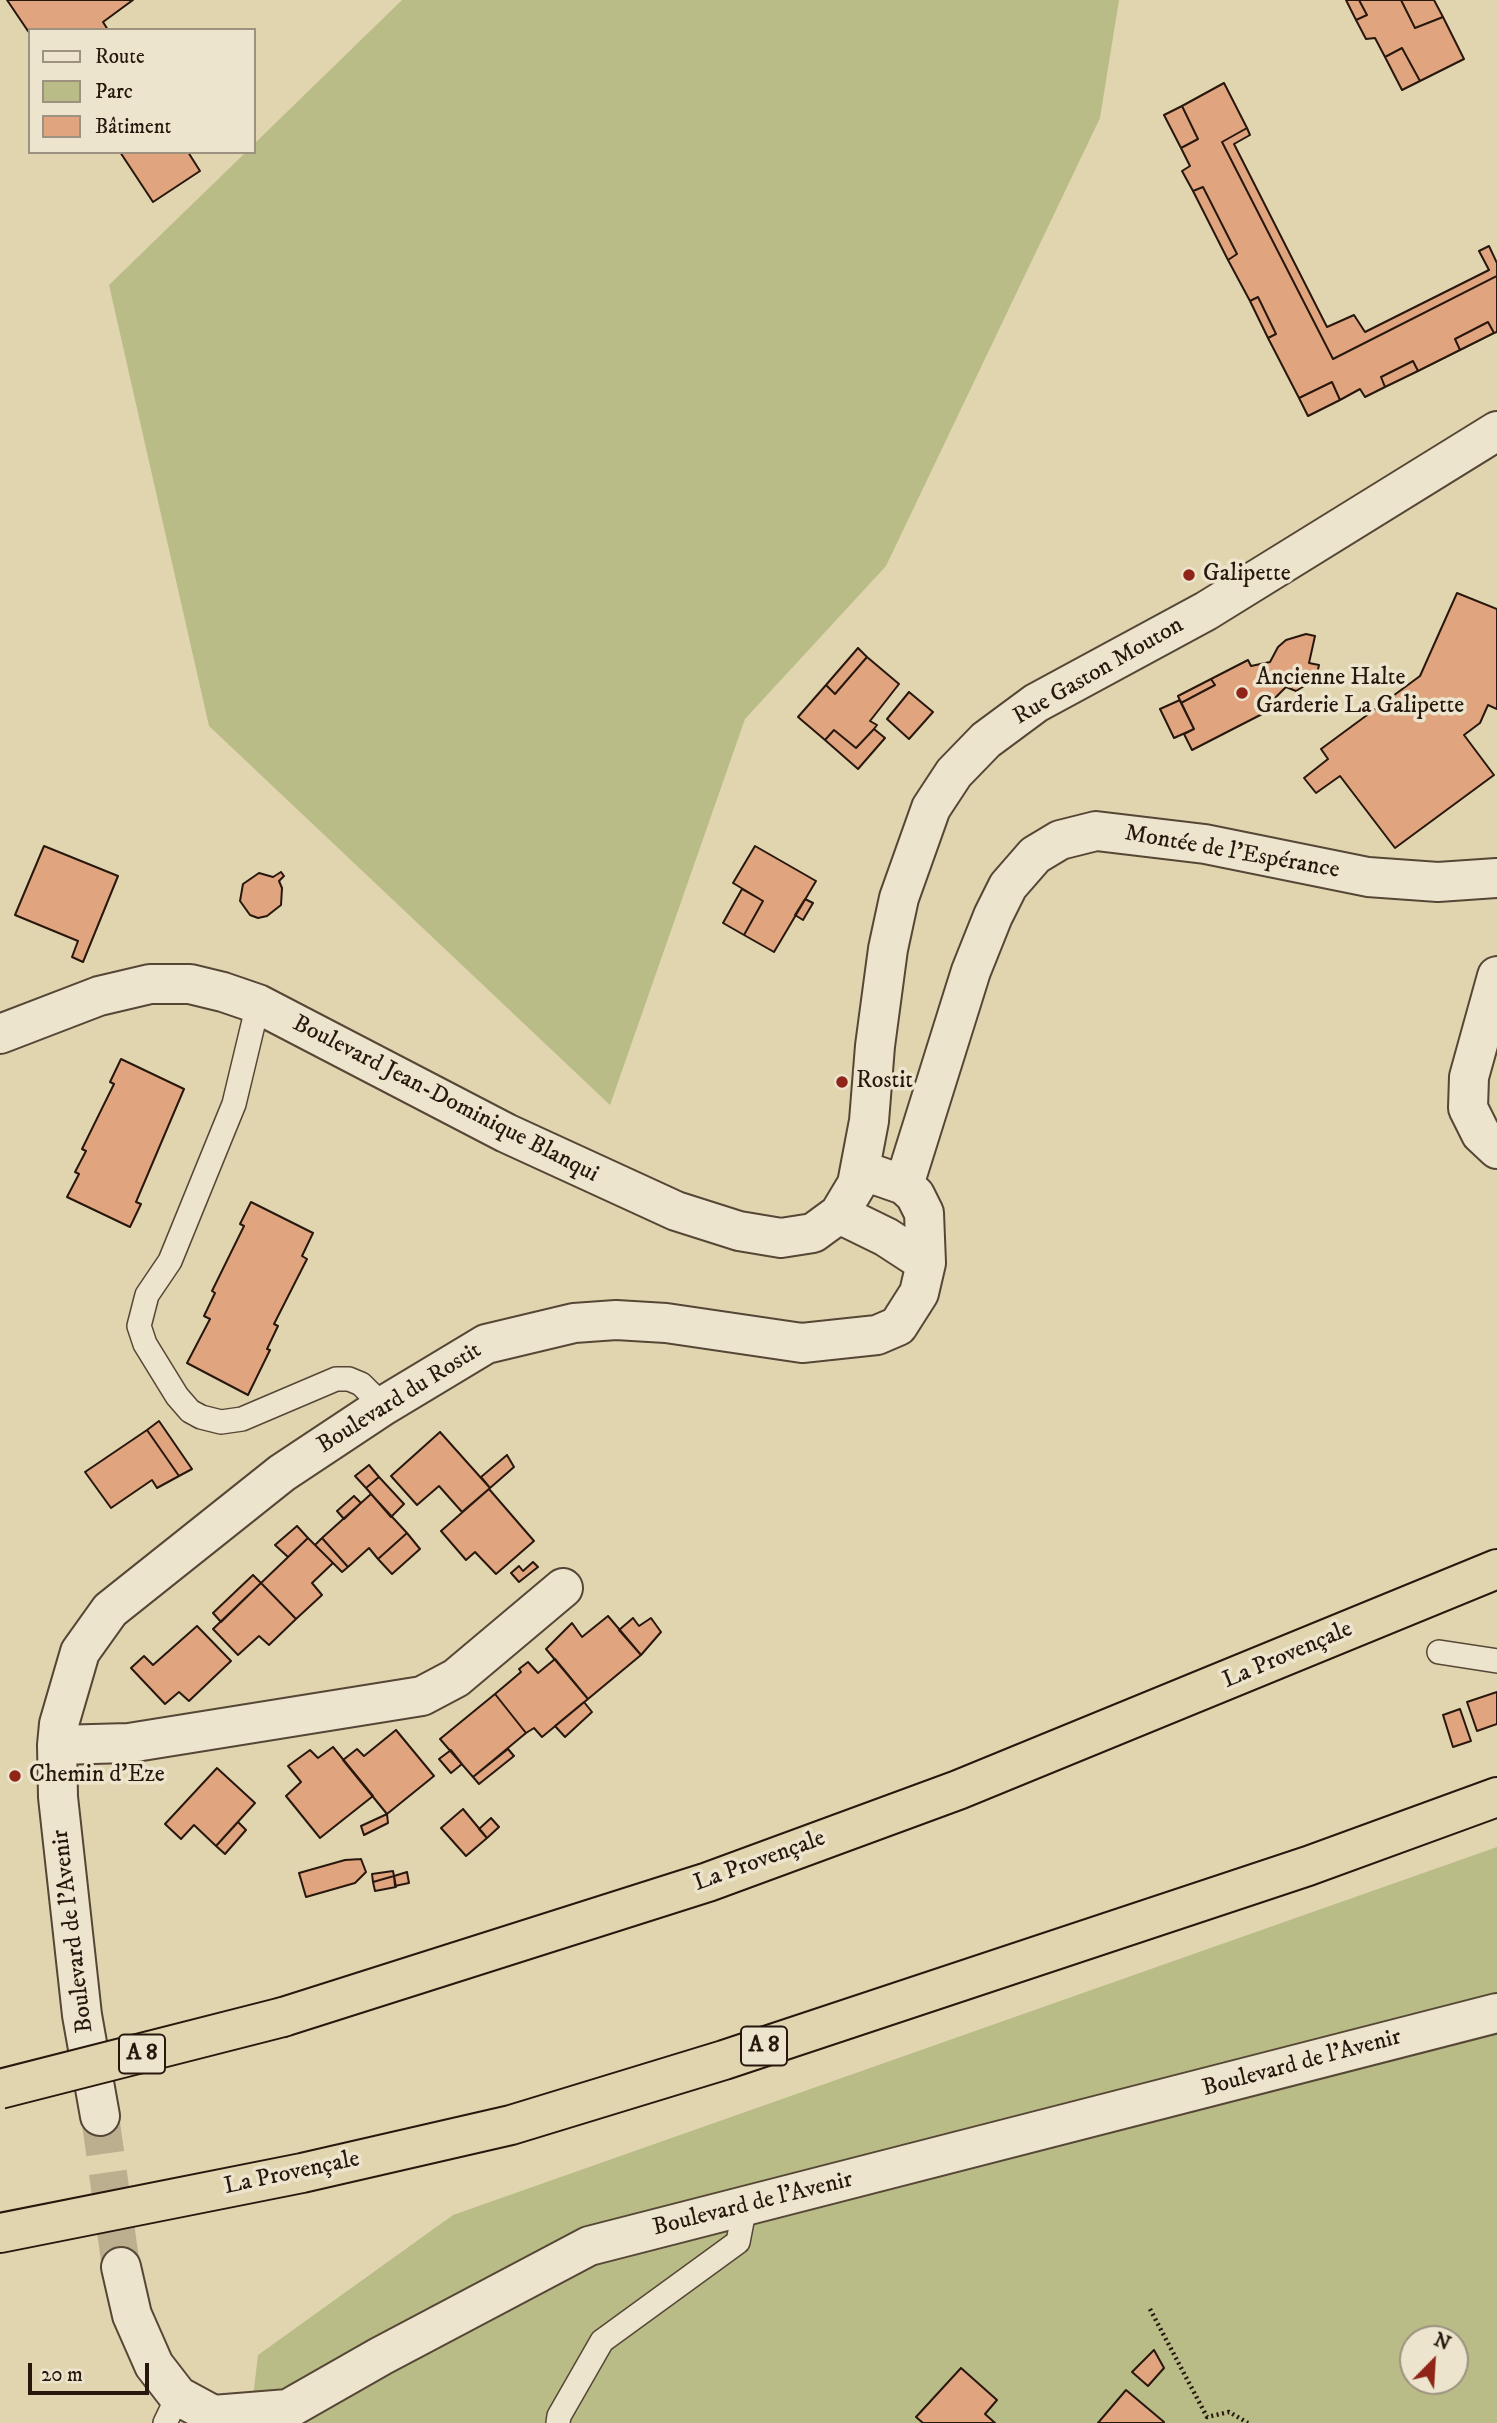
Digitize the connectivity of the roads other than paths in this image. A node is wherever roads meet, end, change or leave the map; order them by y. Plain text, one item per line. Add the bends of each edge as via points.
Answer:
1 (1497, 431) edge
2 (1497, 878) edge
3 (1497, 976) edge
4 (258, 1004) junction
5 (0, 1034) edge
6 (1497, 1149) edge
7 (861, 1170) junction
8 (904, 1185) junction
9 (839, 1214) junction
10 (926, 1264) junction
11 (383, 1406) junction
12 (1497, 1569) edge
13 (563, 1588) dead end
14 (1439, 1652) dead end
15 (1497, 1661) edge
16 (57, 1745) junction
17 (1497, 1797) edge
18 (1497, 2012) edge
19 (0, 2089) edge
20 (100, 2116) tunnel mouth
21 (745, 2206) junction
22 (7, 2232) edge
23 (121, 2267) tunnel mouth
24 (172, 2409) edge
25 (558, 2423) edge

1 - 7 street, Rue Gaston Mouton via 1206,611 1037,703 986,740 954,773 932,808 899,898 884,976
2 - 8 street, Montée de l'Espérance via 1438,882 1368,877 1230,848 1096,831 1060,841 1035,855 1008,886 993,916 971,971
3 - 6 street via 1469,1077 1468,1108 1481,1134
4 - 5 street, Boulevard Jean-Dominique Blanqui via 190,984 150,984 99,996
4 - 9 street, Boulevard Jean-Dominique Blanqui via 517,1139 676,1211 739,1231 781,1238 813,1233
4 - 11 lane via 234,1104 170,1261 147,1295 139,1326 177,1396 201,1418 221,1422 242,1419 336,1379 361,1384
7 - 8 street
7 - 9 street, Boulevard Jean-Dominique Blanqui
8 - 10 street, Boulevard du Rostit via 924,1213
9 - 10 street
10 - 11 street, Boulevard du Rostit via 912,1307 898,1326 877,1335 802,1343 666,1323 574,1323 486,1343
11 - 16 street, Boulevard du Rostit via 282,1473 110,1610 80,1652
12 - 19 highway, La Provençale / A 8, bridge via 946,1795 708,1882 283,2017
13 - 16 street via 456,1678 422,1696 129,1743
14 - 15 lane
16 - 20 street, Boulevard de l'Avenir via 58,1797 82,2015
17 - 22 highway, La Provençale / A 8 via 1268,1879 724,2060 511,2125 302,2173
18 - 21 street, Boulevard de l'Avenir
21 - 24 street, Boulevard de l'Avenir via 589,2246 288,2409 213,2415
21 - 25 lane via 738,2242 602,2341
23 - 24 street, Boulevard de l'Avenir via 138,2328

